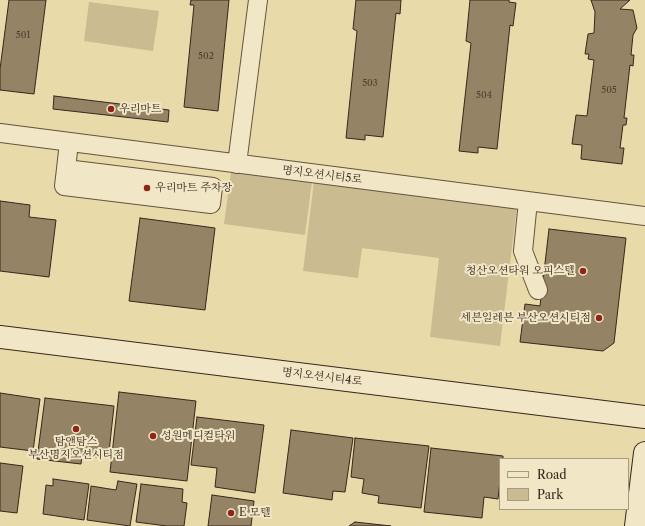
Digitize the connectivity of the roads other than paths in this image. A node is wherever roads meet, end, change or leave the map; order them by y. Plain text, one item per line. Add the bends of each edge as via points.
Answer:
1 (258, 0) edge
2 (0, 133) edge
3 (69, 142) junction
4 (237, 164) junction
5 (66, 169) junction
6 (528, 201) junction
7 (645, 216) edge
8 (538, 290) dead end
9 (0, 337) edge
10 (645, 417) edge
11 (645, 453) edge
12 (636, 526) edge

1 - 4 street
2 - 3 street, 명지오션시티5로
3 - 4 street, 명지오션시티5로
3 - 5 street
4 - 6 street, 명지오션시티5로
5 - 5 street via 64,186 211,204 213,187
6 - 7 street, 명지오션시티5로
6 - 8 street via 523,250
9 - 10 main road, 명지오션시티4로
11 - 12 main road

